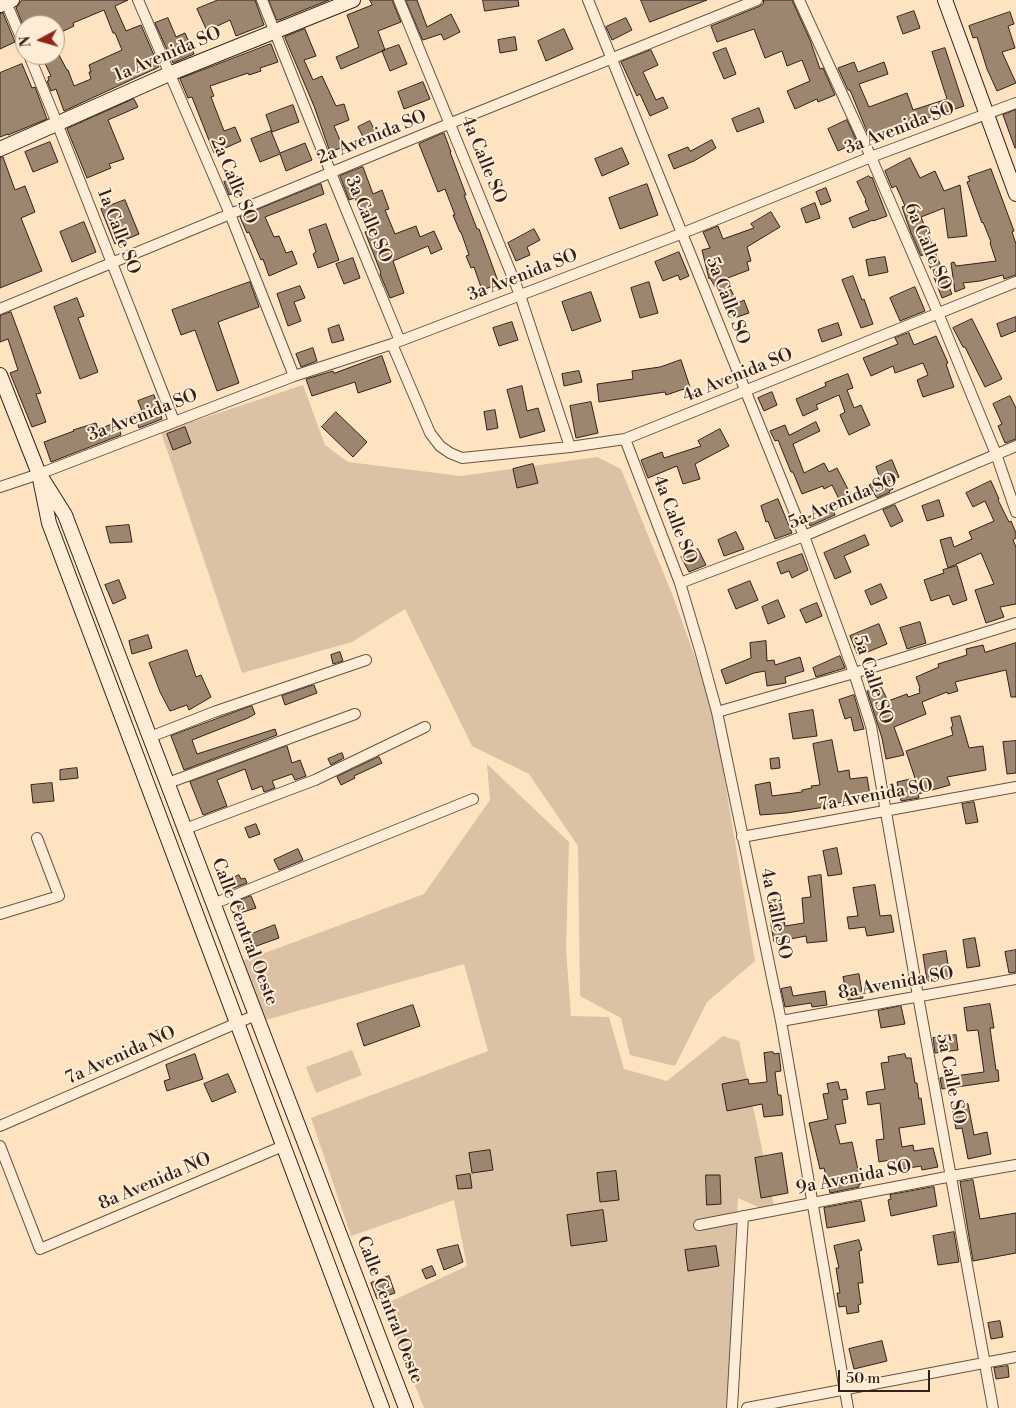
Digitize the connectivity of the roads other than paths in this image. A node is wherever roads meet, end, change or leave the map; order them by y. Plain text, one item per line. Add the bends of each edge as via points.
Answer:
1 (138, 0) edge
2 (262, 0) edge
3 (353, 0) edge
4 (399, 0) edge
5 (588, 0) edge
6 (757, 0) edge
7 (800, 0) edge
8 (945, 0) edge
9 (6, 2) edge
10 (15, 23) edge
11 (274, 31) junction
12 (611, 59) junction
13 (33, 65) edge
14 (169, 74) junction
15 (1016, 103) edge
16 (987, 113) junction
17 (58, 123) junction
18 (451, 123) junction
19 (0, 148) edge
20 (871, 157) junction
21 (331, 173) junction
22 (1016, 194) edge
23 (230, 214) junction
24 (683, 232) junction
25 (112, 263) junction
26 (1016, 282) edge
27 (520, 294) junction
28 (0, 309) edge
29 (938, 313) junction
30 (396, 342) junction
31 (0, 375) edge
32 (294, 376) junction
33 (745, 391) junction
34 (174, 422) junction
35 (625, 439) junction
36 (1016, 446) edge
37 (570, 447) junction
38 (996, 454) junction
39 (462, 458) joint
40 (39, 474) junction
41 (0, 487) edge
42 (1016, 512) edge
43 (804, 536) junction
44 (680, 583) junction
45 (1016, 623) edge
46 (366, 660) dead end
47 (854, 673) junction
48 (717, 712) junction
49 (355, 714) dead end
50 (424, 727) dead end
51 (150, 737) junction
52 (168, 783) junction
53 (1016, 787) edge
54 (473, 799) dead end
55 (887, 811) junction
56 (185, 829) junction
57 (742, 837) junction
58 (37, 838) dead end
59 (214, 904) junction
60 (0, 914) edge
61 (1016, 979) edge
62 (918, 996) junction
63 (256, 1016) junction
64 (781, 1021) junction
65 (237, 1023) junction
66 (0, 1126) edge
67 (0, 1146) edge
68 (283, 1146) junction
69 (1016, 1165) edge
70 (952, 1176) junction
71 (812, 1203) junction
72 (743, 1216) junction
73 (699, 1225) dead end
74 (1016, 1357) edge
75 (984, 1363) junction
76 (845, 1390) junction
77 (382, 1408) edge
78 (406, 1408) edge
79 (732, 1408) edge
80 (747, 1408) edge
81 (848, 1408) edge
82 (994, 1408) edge

1 - 14 street, 2a Calle SO
2 - 11 street, 3a Calle SO
3 - 11 street, 1a Avenida SO
4 - 18 street, 4a Calle SO
5 - 12 street, 5a Calle SO
6 - 12 street, 2a Avenida SO
7 - 20 street, 6a Calle SO
8 - 16 street
9 - 10 street
11 - 14 street, 1a Avenida SO
11 - 21 street, 3a Calle SO
12 - 18 street, 2a Avenida SO
12 - 24 street, 5a Calle SO
13 - 17 street, 1a Calle SO
14 - 17 street, 1a Avenida SO
14 - 23 street, 2a Calle SO
15 - 16 street, 3a Avenida SO
16 - 20 street, 3a Avenida SO
16 - 22 street
17 - 19 street, 1a Avenida SO
17 - 25 street, 1a Calle SO
18 - 21 street, 2a Avenida SO
18 - 27 street, 4a Calle SO
20 - 24 street, 3a Avenida SO
20 - 29 street, 6a Calle SO
21 - 23 street, 2a Avenida SO
21 - 30 street, 3a Calle SO
23 - 25 street, 2a Avenida SO
23 - 32 street, 2a Calle SO
24 - 27 street, 3a Avenida SO
24 - 33 street, 5a Calle SO
25 - 28 street, 2a Avenida SO
25 - 34 street, 1a Calle SO
26 - 29 street, 4a Avenida SO
27 - 30 street, 3a Avenida SO
27 - 37 street, 4a Calle SO
29 - 33 street, 4a Avenida SO
29 - 38 street, 6a Calle SO
30 - 32 street, 3a Avenida SO
30 - 39 street, 3a Calle SO via 430,433 440,446
31 - 40 street, Calle Central Oeste
32 - 34 street, 3a Avenida SO
33 - 35 street, 4a Avenida SO
33 - 43 street, 5a Calle SO
34 - 40 street, 3a Avenida SO
35 - 37 street, 4a Avenida SO
35 - 44 street, 4a Calle SO
36 - 38 street, 5a Avenida SO
37 - 39 street, 4a Avenida SO
38 - 42 street, 6a Calle SO
38 - 43 street, 5a Avenida SO
40 - 41 street, 3a Avenida SO
40 - 51 street, Calle Central Oeste via 65,515
40 - 65 street, Calle Central Oeste via 49,523
43 - 44 street, 5a Avenida SO
43 - 47 street, 5a Calle SO
44 - 48 street, 4a Calle SO
45 - 47 street
46 - 51 street
47 - 48 street
47 - 55 street, 5a Calle SO via 871,726
48 - 57 street, 4a Calle SO
49 - 52 street
50 - 56 street via 314,780
51 - 52 street, Calle Central Oeste
52 - 56 street, Calle Central Oeste
53 - 55 street, 7a Avenida SO
54 - 59 street
55 - 57 street, 7a Avenida SO
55 - 62 street, 5a Calle SO
56 - 59 street, Calle Central Oeste
57 - 64 street, 4a Calle SO
58 - 60 street via 59,896
59 - 63 street, Calle Central Oeste
61 - 62 street, 8a Avenida SO
62 - 64 street, 8a Avenida SO
62 - 70 street, 5a Calle SO
63 - 65 street, 7a Avenida NO
63 - 78 street, Calle Central Oeste
64 - 71 street, 4a Calle SO
65 - 66 street, 7a Avenida NO
65 - 68 street, Calle Central Oeste
67 - 68 street, 8a Avenida NO via 40,1248
68 - 77 street, Calle Central Oeste
69 - 70 street, 9a Avenida SO
70 - 71 street, 9a Avenida SO
70 - 75 street, 5a Calle SO
71 - 72 street, 9a Avenida SO
71 - 76 street, 4a Calle SO
72 - 73 street, 9a Avenida SO
72 - 79 street
74 - 75 street
75 - 76 street
75 - 82 street, 5a Calle SO
76 - 80 street
76 - 81 street, 4a Calle SO

